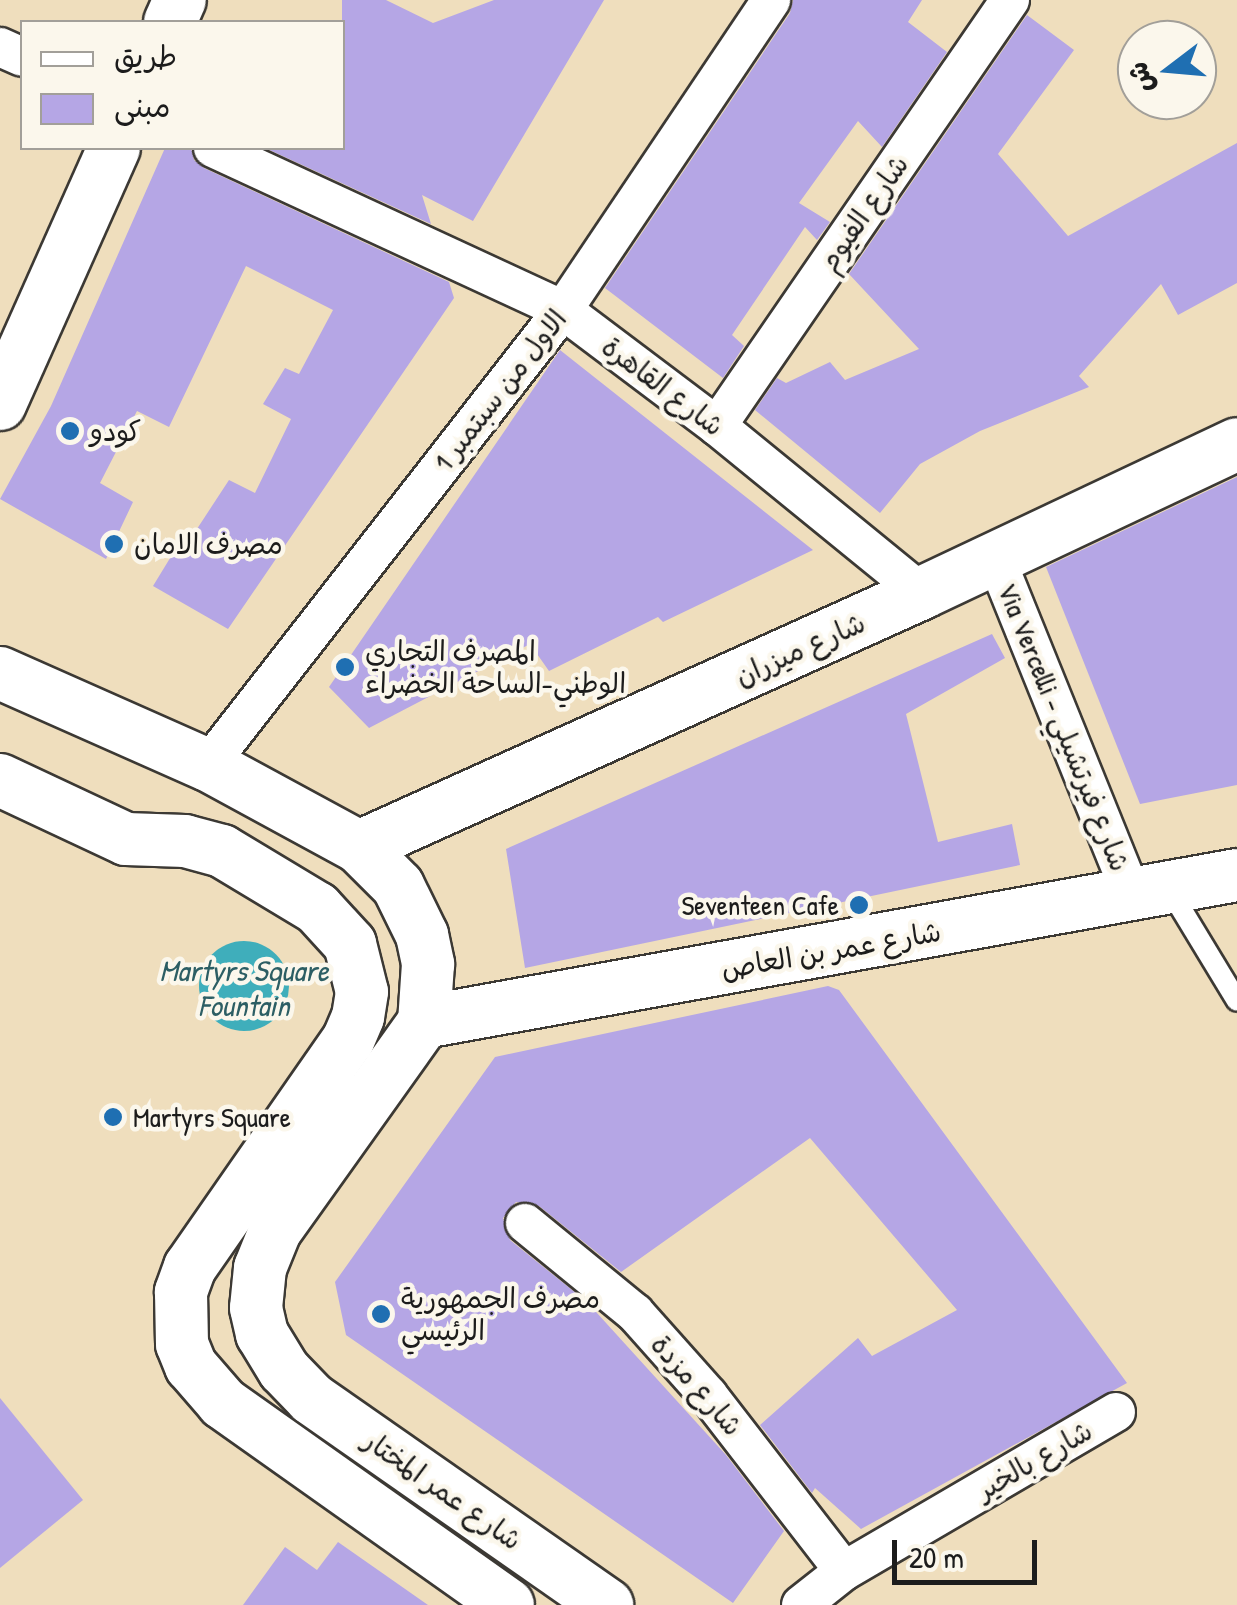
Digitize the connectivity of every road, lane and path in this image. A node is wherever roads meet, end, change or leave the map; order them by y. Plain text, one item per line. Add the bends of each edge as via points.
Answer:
1 (770, 0) edge
2 (1010, 0) edge
3 (113, 150) edge
4 (217, 150) edge
5 (562, 310) junction
6 (0, 404) edge
7 (717, 426) junction
8 (1237, 444) edge
9 (996, 559) junction
10 (922, 593) junction
11 (0, 673) edge
12 (208, 764) junction
13 (0, 780) edge
14 (359, 847) junction
15 (1237, 876) edge
16 (1150, 892) junction
17 (1237, 1001) edge
18 (424, 1022) junction
19 (525, 1223) dead end
20 (1116, 1412) dead end
21 (844, 1570) junction
22 (508, 1605) edge
23 (607, 1605) edge
24 (801, 1605) edge

1 - 5 street, الاول من سبتمبر 1
2 - 7 street, شارع الفيوم
3 - 6 main road
4 - 5 street, شارع القاهرة
5 - 7 street, شارع القاهرة
5 - 12 street, الاول من سبتمبر 1
7 - 10 street, شارع القاهرة
8 - 9 main road, شارع ميزران
9 - 10 main road, شارع ميزران
9 - 16 street, Via Vercelli - شارع فيرتشيلي
10 - 14 main road, شارع ميزران
11 - 12 main road
12 - 14 main road
13 - 22 main road, شارع عمر المختار via 126,839 184,840 222,851 326,916 350,944 362,992 348,1040 190,1268 181,1292 182,1344 198,1377 223,1404
14 - 18 main road via 398,886 422,935 429,993
15 - 16 main road, شارع عمر بن العاص
16 - 17 lane
16 - 18 main road, شارع عمر بن العاص
18 - 23 main road, شارع عمر المختار via 275,1231 260,1268 256,1308 262,1334 312,1399
19 - 21 street, شارع مزدة via 634,1314 708,1395
20 - 21 street, شارع بالخير
21 - 24 street, شارع بالخير

